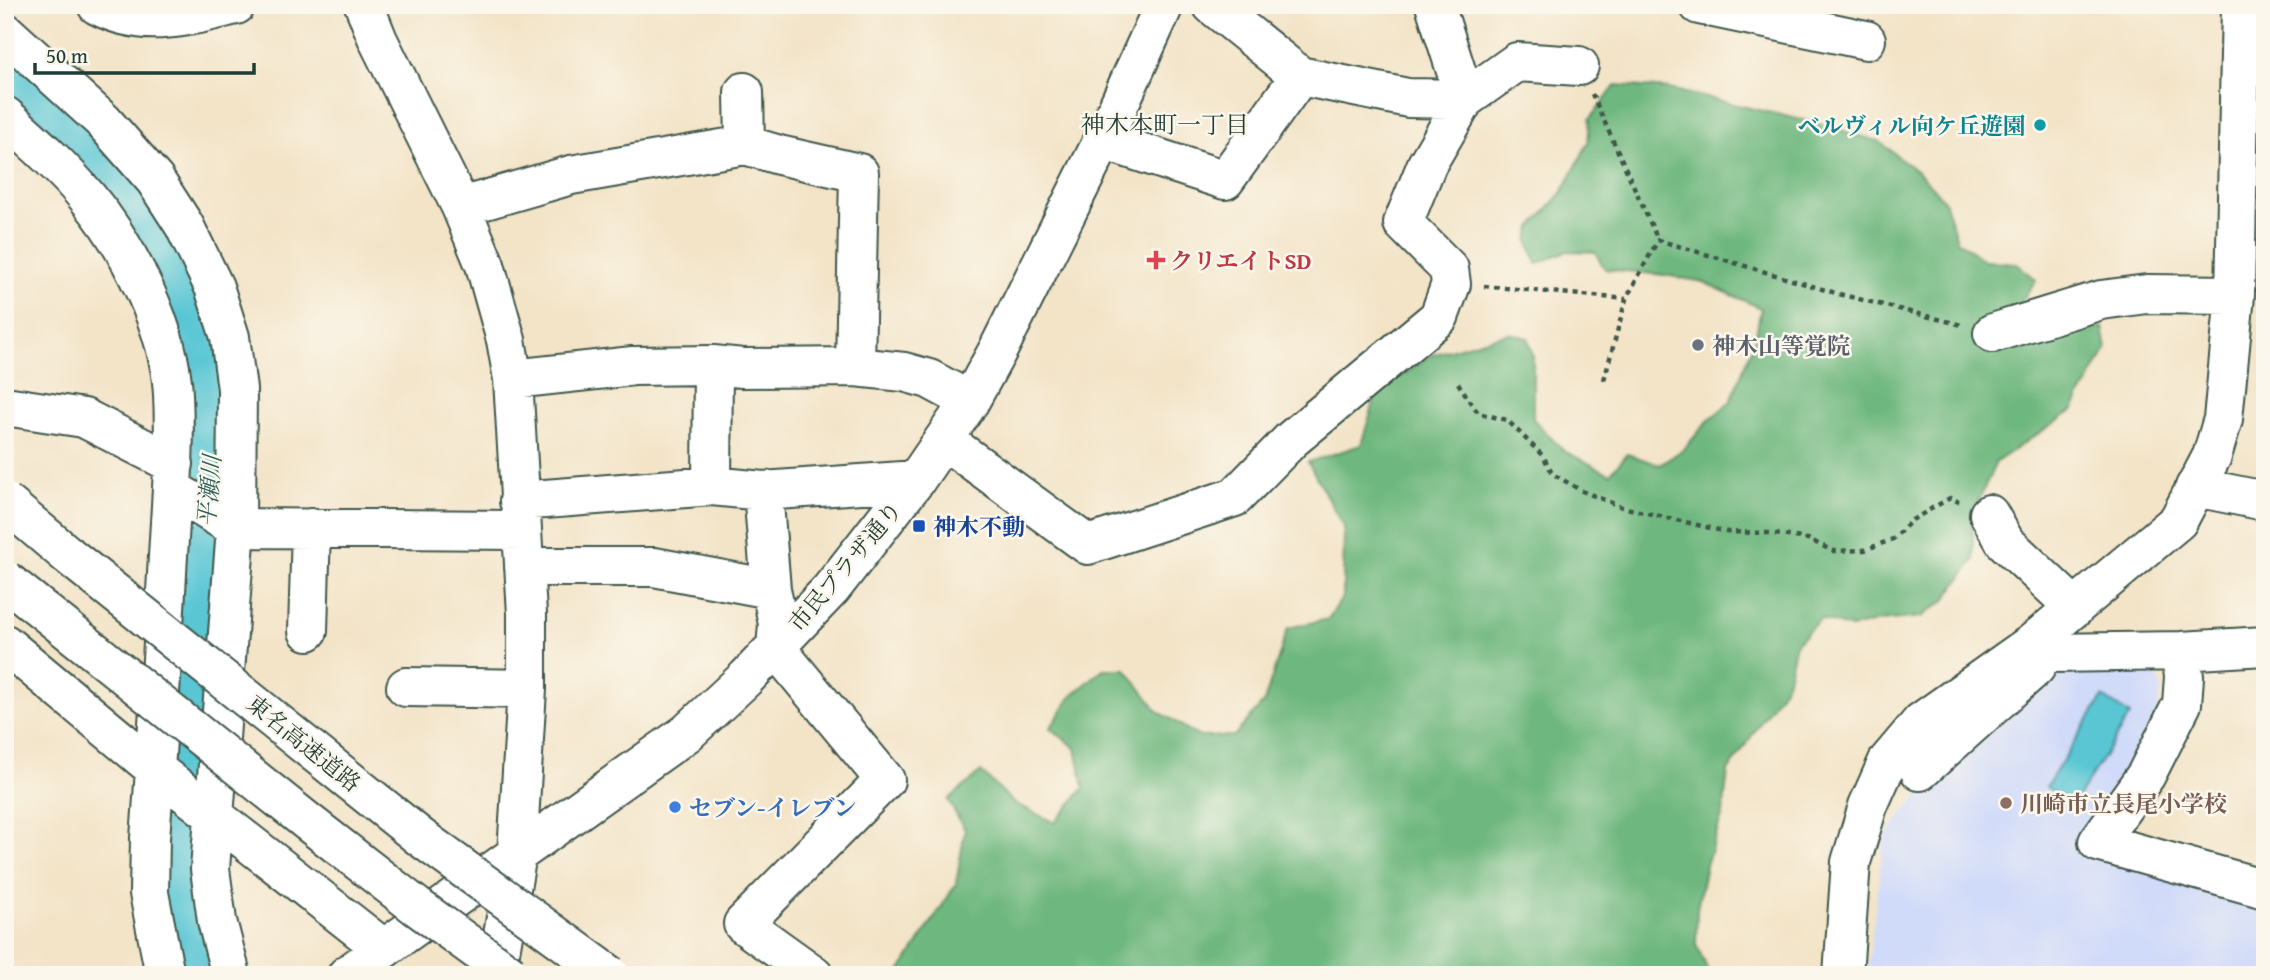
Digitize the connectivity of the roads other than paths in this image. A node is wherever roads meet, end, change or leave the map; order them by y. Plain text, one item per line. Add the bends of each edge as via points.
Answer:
1 (97, 5) edge
2 (236, 5) edge
3 (364, 5) edge
4 (1164, 5) edge
5 (1212, 5) edge
6 (1434, 5) edge
7 (1699, 5) edge
8 (2241, 5) edge
9 (1814, 17) edge
10 (5, 32) edge
11 (1866, 40) dead end
12 (1579, 66) road end
13 (1300, 76) junction
14 (744, 92) dead end
15 (1465, 99) junction
16 (10, 128) edge
17 (1103, 140) junction
18 (746, 145) junction
19 (461, 206) junction
20 (2235, 295) junction
21 (1993, 332) road end
22 (713, 365) junction
23 (855, 367) junction
24 (513, 379) junction
25 (970, 401) junction
26 (5, 407) edge
27 (944, 440) junction
28 (916, 480) junction
29 (176, 484) junction
30 (712, 486) junction
31 (2195, 487) junction
32 (764, 491) junction
33 (2265, 501) edge
34 (5, 502) edge
35 (1989, 514) road end
36 (236, 528) junction
37 (311, 528) junction
38 (521, 533) junction
39 (5, 580) edge
40 (772, 589) junction
41 (2075, 608) junction
42 (308, 631) dead end
43 (5, 644) edge
44 (2265, 646) edge
45 (776, 648) junction
46 (2041, 649) junction
47 (2181, 651) junction
48 (406, 687) dead end
49 (527, 689) junction
50 (158, 771) junction
51 (1920, 771) dead end
52 (215, 815) junction
53 (517, 855) junction
54 (2265, 889) edge
55 (384, 949) junction
56 (164, 975) edge
57 (231, 975) edge
58 (347, 975) edge
59 (496, 975) edge
60 (511, 975) edge
61 (610, 975) edge
62 (814, 975) edge
63 (1843, 975) edge

1 - 2 main road via 142,21
3 - 19 main road
4 - 17 main road, 市民プラザ通り
5 - 13 main road
6 - 15 main road
7 - 9 main road
8 - 20 main road
9 - 11 main road
10 - 36 main road via 103,121 155,180 184,225 214,287 230,337 237,389
12 - 15 main road via 1517,62
13 - 15 main road via 1408,98
13 - 17 main road via 1225,180
14 - 18 main road
15 - 27 main road via 1427,164 1403,223 1449,269 1451,284 1439,317 1293,439 1235,497 1088,544
16 - 29 main road via 50,156 89,199 148,297 164,342 173,392
17 - 25 main road, 市民プラザ通り
18 - 19 main road via 570,175
18 - 23 main road via 859,173
19 - 24 main road via 485,265
20 - 21 main road via 2147,294 2101,300
20 - 31 main road via 2223,419 2212,456
22 - 23 main road
22 - 24 main road via 634,366
22 - 30 main road
23 - 25 main road via 929,379
24 - 38 main road
25 - 27 main road, 市民プラザ通り
26 - 29 main road via 84,418
27 - 28 main road, 市民プラザ通り
28 - 32 main road
28 - 45 main road, 市民プラザ通り via 831,589
29 - 36 main road
29 - 50 main road
30 - 32 main road
30 - 38 main road
31 - 33 main road
31 - 41 main road via 2178,521
32 - 40 main road
34 - 61 main road, 東名高速道路, bridge via 420,837
35 - 41 main road via 2005,542
36 - 37 main road
36 - 52 main road
37 - 38 main road
37 - 42 main road
38 - 40 main road via 654,567
38 - 49 main road
39 - 60 main road, bridge via 416,906
40 - 45 main road via 778,624
41 - 46 main road
43 - 50 main road
44 - 47 main road
45 - 53 main road, 市民プラザ通り via 687,733
45 - 62 main road via 885,780 743,925
46 - 47 main road
46 - 51 main road
46 - 63 main road via 1921,722 1888,761 1851,862
47 - 54 main road via 2182,704 2146,775 2098,842
48 - 49 main road
49 - 53 main road
50 - 52 main road
50 - 56 main road via 149,893
52 - 55 main road
52 - 57 main road via 210,869 216,921
53 - 55 main road, 市民プラザ通り
53 - 59 main road
55 - 58 main road, 市民プラザ通り

